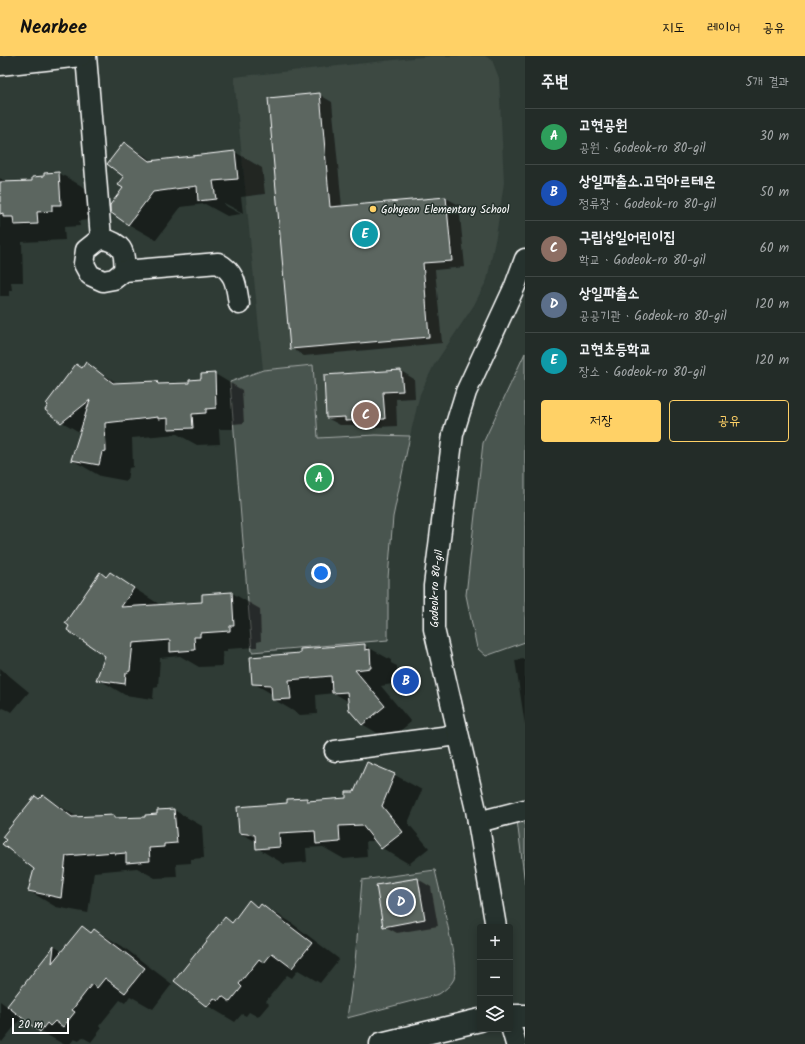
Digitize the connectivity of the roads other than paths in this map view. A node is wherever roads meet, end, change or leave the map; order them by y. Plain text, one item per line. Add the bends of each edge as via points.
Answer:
1 (82, 56) edge
2 (86, 56) edge
3 (0, 65) edge
4 (101, 238) junction
5 (525, 259) edge
6 (124, 271) junction
7 (239, 304) dead end
8 (458, 735) junction
9 (335, 751) dead end
10 (525, 810) edge
11 (478, 822) junction
12 (495, 924) edge
13 (513, 1016) edge
14 (525, 1016) edge
15 (477, 1021) edge
16 (513, 1032) edge
17 (381, 1044) edge
18 (516, 1044) edge

1 - 3 street
2 - 4 street
4 - 6 street via 113,241 121,248 126,257
4 - 6 street via 86,250 84,264 90,275 103,281 114,280
5 - 8 street, Godeok-ro 80-gil via 516,286 466,392 453,434 434,586 434,629
6 - 7 street via 218,263 227,268 235,281
8 - 9 street
8 - 11 street, Godeok-ro 80-gil
10 - 11 street
11 - 12 street, Godeok-ro 80-gil
13 - 14 main road
15 - 17 main road
16 - 18 street

